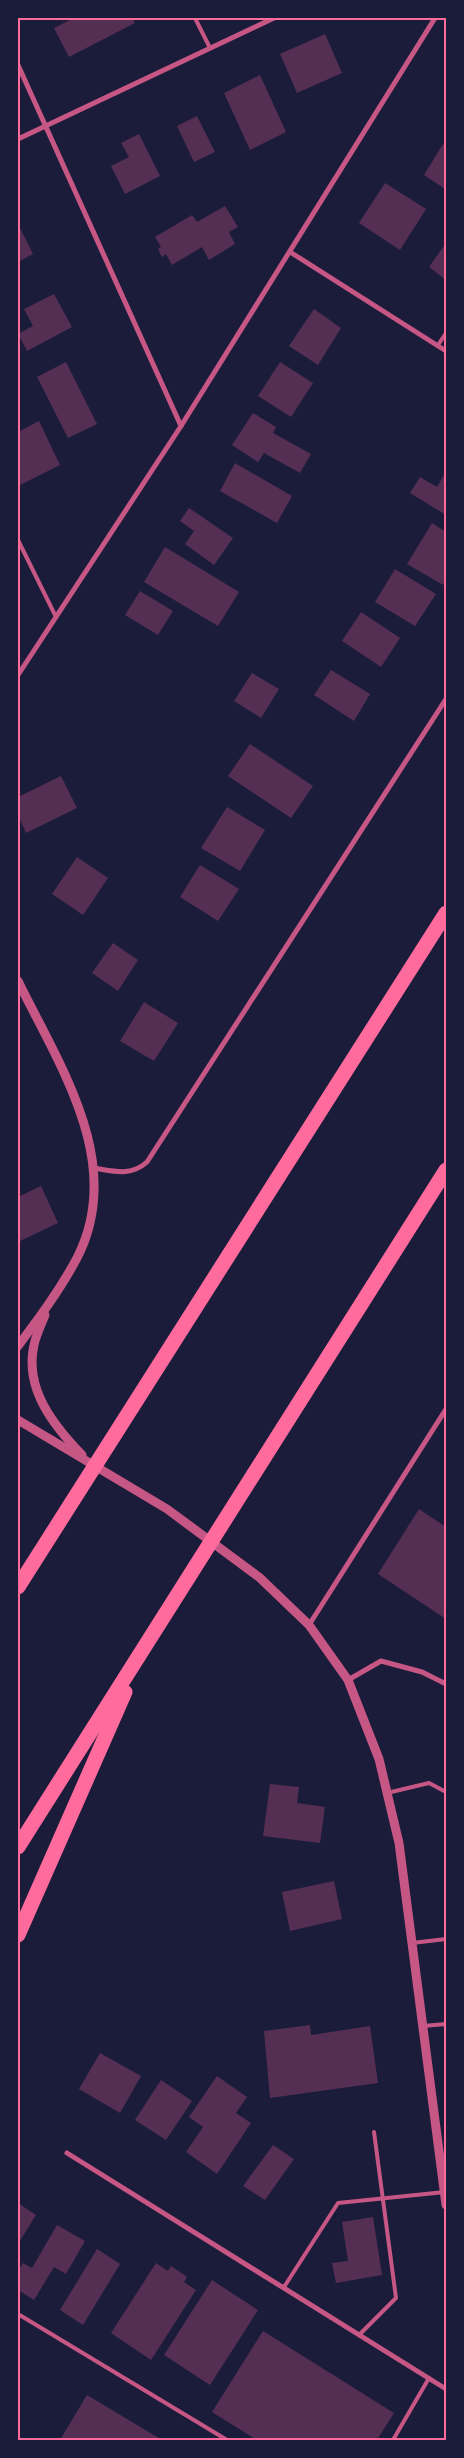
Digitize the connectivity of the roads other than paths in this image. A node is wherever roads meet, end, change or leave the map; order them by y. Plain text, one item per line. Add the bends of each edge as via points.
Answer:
1 (196, 18) edge
2 (274, 18) edge
3 (435, 18) edge
4 (210, 48) junction
5 (18, 65) edge
6 (46, 125) junction
7 (18, 139) edge
8 (290, 252) junction
9 (446, 333) edge
10 (438, 346) junction
11 (446, 351) edge
12 (181, 426) junction
13 (18, 540) edge
14 (56, 617) junction
15 (18, 675) edge
16 (446, 699) edge
17 (446, 913) edge
18 (18, 981) edge
19 (93, 1168) junction
20 (446, 1170) edge
21 (48, 1305) junction
22 (18, 1346) edge
23 (446, 1409) edge
24 (18, 1420) edge
25 (91, 1464) junction
26 (22, 1578) edge
27 (18, 1586) edge
28 (309, 1625) junction
29 (144, 1650) junction
30 (348, 1680) junction
31 (446, 1684) edge
32 (446, 1792) edge
33 (387, 1794) junction
34 (18, 1847) edge
35 (18, 1935) edge
36 (446, 1938) edge
37 (412, 1943) junction
38 (446, 2024) edge
39 (423, 2026) junction
40 (374, 2132) dead end
41 (68, 2153) dead end
42 (445, 2192) junction
43 (382, 2199) junction
44 (446, 2205) edge
45 (284, 2287) junction
46 (18, 2314) edge
47 (359, 2334) junction
48 (429, 2378) junction
49 (446, 2389) edge
50 (227, 2440) edge
51 (393, 2440) edge

1 - 4 lane
2 - 4 street
3 - 8 street
4 - 6 street
5 - 6 street
6 - 7 street
6 - 12 street
8 - 10 street
8 - 12 street
9 - 10 lane
10 - 11 street
12 - 14 street
13 - 14 lane
14 - 15 street
16 - 19 street via 147,1162 138,1170 120,1172
17 - 26 highway
18 - 19 street via 79,1108 90,1141
19 - 21 street via 94,1197 90,1223 77,1257
20 - 29 highway
21 - 22 street
21 - 25 street via 34,1346 33,1376 44,1408 58,1430
23 - 28 street
24 - 25 street
25 - 28 street via 166,1509 259,1577
26 - 27 highway
28 - 30 street
29 - 34 highway
29 - 35 highway
30 - 31 street via 381,1661 422,1672
30 - 33 street via 378,1759
32 - 33 lane via 429,1783
33 - 37 street via 399,1842
36 - 37 lane
37 - 39 street
38 - 39 lane
39 - 42 street
40 - 43 lane
41 - 45 street
42 - 43 lane
42 - 44 street
43 - 45 lane via 338,2203
43 - 47 lane via 396,2298
45 - 47 street
46 - 50 lane
47 - 48 street
48 - 49 street
48 - 51 lane

